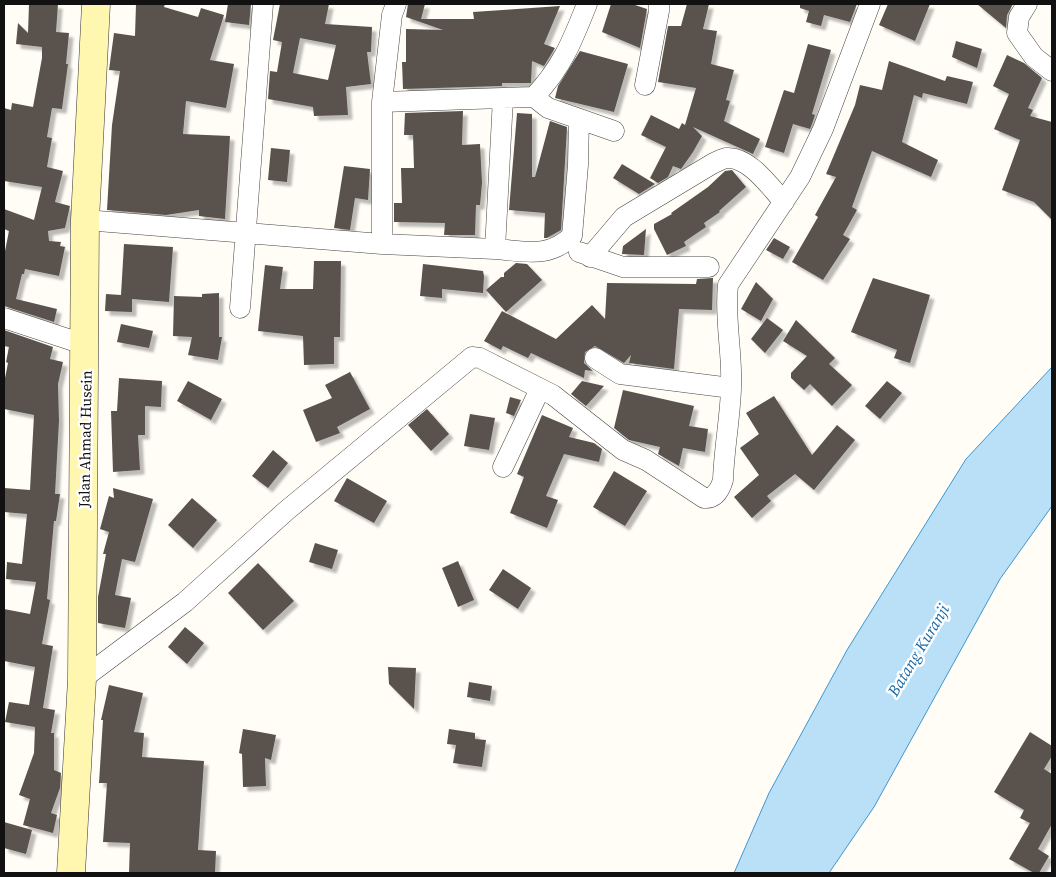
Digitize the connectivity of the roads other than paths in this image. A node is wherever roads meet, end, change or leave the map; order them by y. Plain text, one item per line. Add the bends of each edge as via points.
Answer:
1 (96, 4) edge
2 (263, 4) edge
3 (396, 4) edge
4 (587, 4) edge
5 (659, 4) edge
6 (870, 4) edge
7 (1027, 4) edge
8 (1052, 71) edge
9 (645, 85) dead end
10 (534, 97) junction
11 (503, 98) junction
12 (382, 102) junction
13 (579, 119) junction
14 (614, 131) dead end
15 (784, 202) junction
16 (85, 220) junction
17 (246, 234) junction
18 (382, 244) junction
19 (564, 245) junction
20 (495, 249) junction
21 (590, 258) junction
22 (709, 267) dead end
23 (240, 308) dead end
24 (4, 318) edge
25 (86, 345) junction
26 (595, 358) dead end
27 (731, 388) junction
28 (540, 389) junction
29 (503, 467) dead end
30 (82, 679) junction
31 (71, 873) edge

1 - 16 main road, Jalan Ahmad Husein
2 - 17 street
3 - 12 street
4 - 10 street via 555,75
5 - 9 street
6 - 15 street via 823,129 800,178
7 - 8 street via 1019,17 1017,33 1034,57
10 - 11 street
10 - 13 street via 548,108
11 - 12 street
11 - 20 street
12 - 18 street
13 - 14 street
13 - 19 street via 572,236
15 - 21 street via 746,164 738,159 725,158 624,217
15 - 27 street via 728,286
16 - 17 street
16 - 25 main road, Jalan Ahmad Husein
17 - 18 street
17 - 23 street
18 - 20 street
19 - 20 street via 548,252
19 - 21 street
21 - 22 street via 622,267
24 - 25 street
25 - 30 main road, Jalan Ahmad Husein
26 - 27 street via 620,374
27 - 28 street via 723,480 720,489 710,498 704,498 646,460 623,450
28 - 29 street
28 - 30 street via 480,358 467,360 286,511 185,602
30 - 31 main road, Jalan Ahmad Husein

